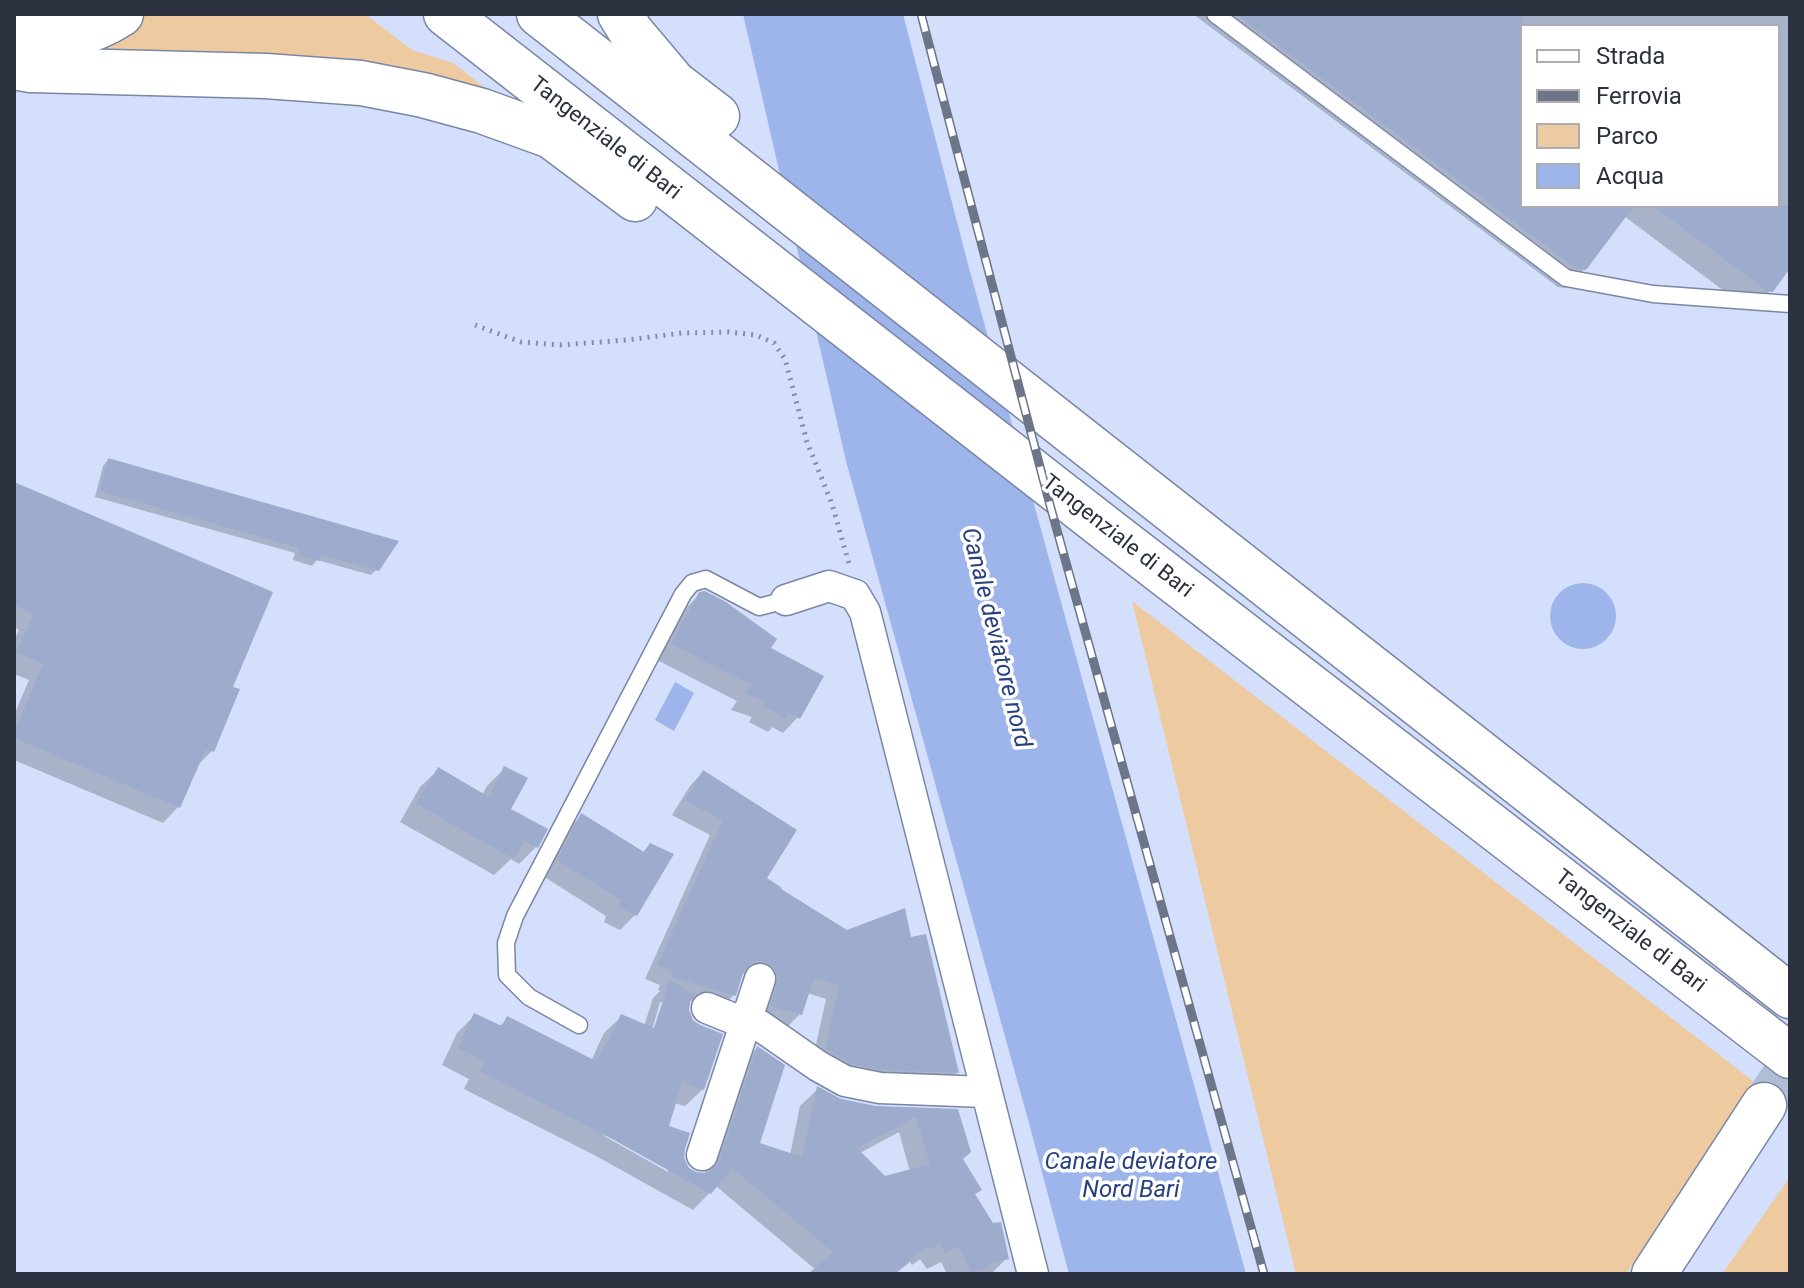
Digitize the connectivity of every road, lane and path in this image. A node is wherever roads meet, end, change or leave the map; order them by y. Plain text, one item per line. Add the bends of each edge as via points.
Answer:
1 (121, 14) edge
2 (446, 14) edge
3 (539, 14) edge
4 (620, 14) edge
5 (1215, 14) edge
6 (14, 36) edge
7 (14, 67) edge
8 (760, 169) junction
9 (753, 254) junction
10 (1790, 304) edge
11 (475, 325) dead end
12 (855, 595) junction
13 (786, 600) joint
14 (760, 979) dead end
15 (1790, 996) edge
16 (707, 1008) dead end
17 (744, 1023) junction
18 (579, 1025) dead end
19 (1790, 1056) edge
20 (986, 1092) junction
21 (1764, 1105) tunnel mouth
22 (702, 1155) dead end
23 (1033, 1274) edge
24 (1654, 1274) edge

1 - 6 main road via 72,36
2 - 9 main road, Tangenziale di Bari
3 - 8 main road
4 - 8 main road via 674,83
5 - 10 lane via 1566,278 1653,294
7 - 9 main road via 266,76 361,83 423,95 551,136 654,213
8 - 15 main road via 887,248 954,339
9 - 19 main road, Tangenziale di Bari
11 - 12 path via 521,342 560,345 729,332 774,343 785,359 807,442 832,504
12 - 13 street via 829,586
12 - 20 street via 865,612
13 - 18 lane via 759,607 706,579 692,583 515,916 506,943 507,975 529,997
14 - 17 street
16 - 17 street
17 - 20 street via 759,1025 845,1081 880,1088
17 - 22 street
20 - 23 street
21 - 24 main road

